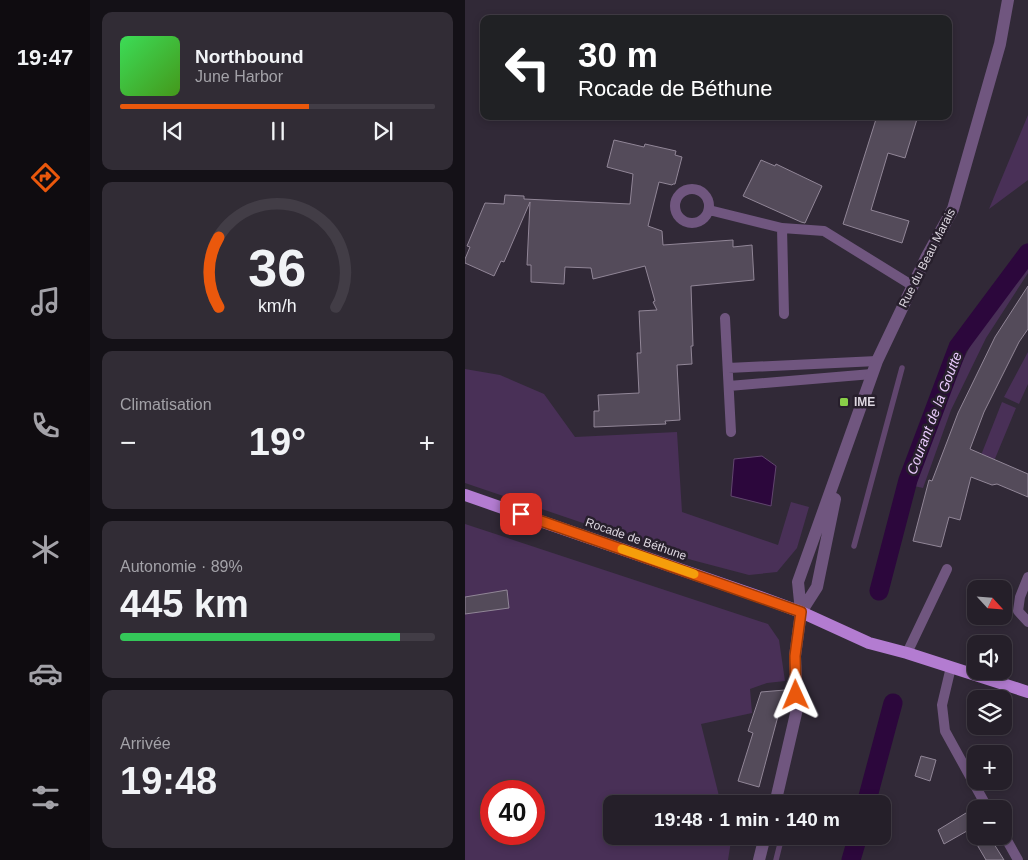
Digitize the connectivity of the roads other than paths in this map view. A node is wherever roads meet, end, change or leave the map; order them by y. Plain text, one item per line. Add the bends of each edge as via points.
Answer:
1 (1008, 0) edge
2 (709, 210) dead end
3 (781, 228) junction
4 (913, 286) junction
5 (784, 314) dead end
6 (725, 318) dead end
7 (877, 361) junction
8 (728, 368) junction
9 (872, 374) junction
10 (729, 386) junction
11 (731, 432) dead end
12 (845, 453) junction
13 (465, 495) edge
14 (947, 569) dead end
15 (1028, 577) edge
16 (801, 612) junction
17 (1028, 622) edge
18 (907, 653) junction
19 (951, 667) junction
20 (1026, 692) edge
21 (777, 795) edge
22 (983, 800) edge
23 (763, 845) edge
24 (1010, 845) edge
25 (759, 860) edge
26 (1018, 860) edge

1 - 4 street, Rue du Beau Marais via 1000,44 953,209
2 - 3 lane
3 - 4 lane via 823,231
3 - 5 lane
4 - 7 street, Rue du Beau Marais
6 - 8 lane
7 - 8 lane
7 - 9 street, Rue du Beau Marais
8 - 10 lane
9 - 10 lane
9 - 12 street, Rue du Beau Marais
10 - 11 lane
12 - 16 street, Rue du Beau Marais via 817,587
12 - 16 street, Rue du Beau Marais via 798,582
13 - 16 main road, Rocade de Béthune
14 - 18 lane
15 - 17 lane via 1018,611
16 - 18 main road, Rocade de Béthune via 869,643
16 - 21 street via 795,656 797,709
18 - 19 main road, Rocade de Béthune
19 - 20 main road, Rocade de Béthune
19 - 22 lane via 942,705 945,731
23 - 25 street
24 - 26 lane

